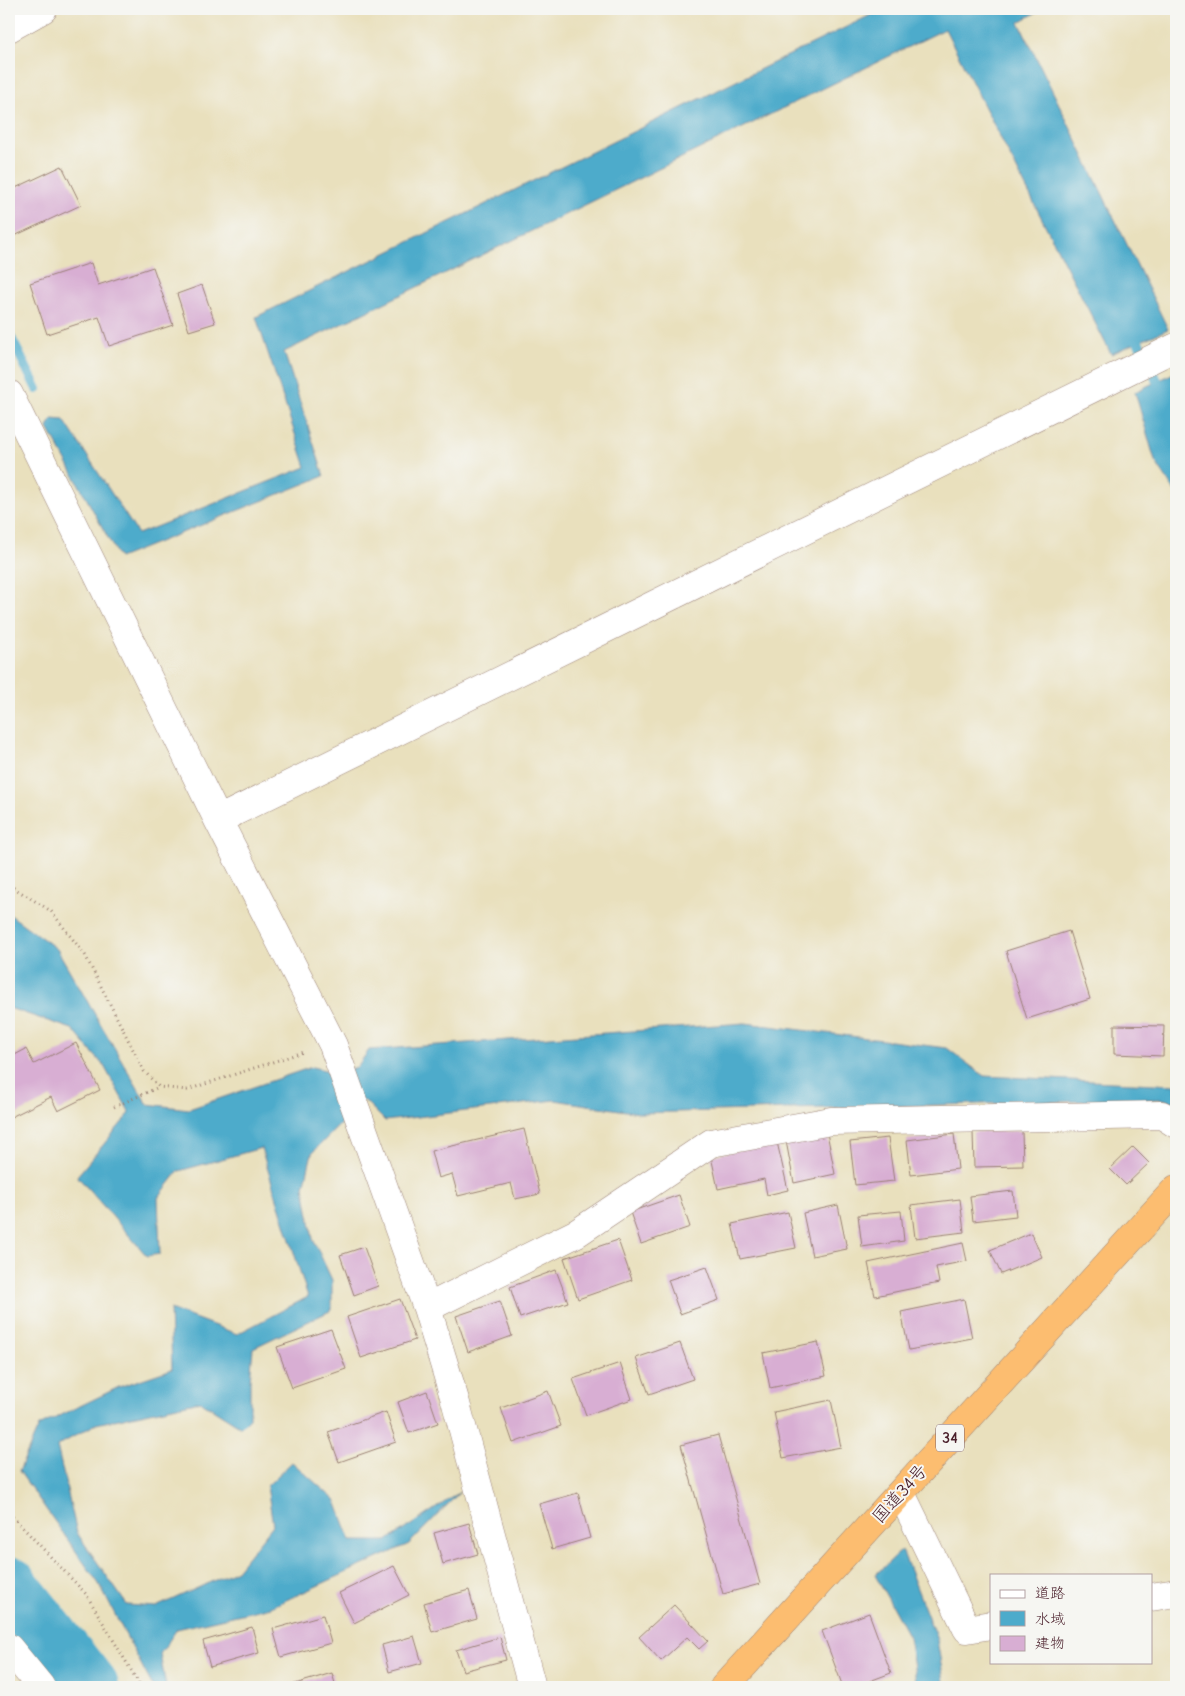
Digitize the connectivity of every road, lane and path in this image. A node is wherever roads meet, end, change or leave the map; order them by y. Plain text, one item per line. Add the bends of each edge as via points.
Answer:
1 (42, 9) edge
2 (9, 28) edge
3 (1170, 351) edge
4 (9, 394) edge
5 (218, 820) junction
6 (9, 885) edge
7 (333, 1045) junction
8 (159, 1087) junction
9 (114, 1107) dead end
10 (1176, 1124) edge
11 (1176, 1189) edge
12 (427, 1308) junction
13 (901, 1492) junction
14 (9, 1512) edge
15 (1176, 1593) edge
16 (1152, 1597) edge
17 (990, 1625) edge
18 (9, 1648) edge
19 (41, 1687) edge
20 (141, 1687) edge
21 (532, 1687) edge
22 (724, 1687) edge

1 - 2 street
3 - 5 street
4 - 5 street
5 - 7 street
6 - 8 path via 51,911 85,955 144,1071
7 - 8 path via 289,1054 187,1090
7 - 12 street
8 - 9 path
10 - 12 street via 1162,1115 831,1121 711,1143 577,1233
11 - 13 highway, 国道34号 / 34
12 - 21 street
13 - 17 street via 967,1629
13 - 22 highway, 国道34号 / 34
14 - 20 path via 86,1594
15 - 16 street
18 - 19 street

